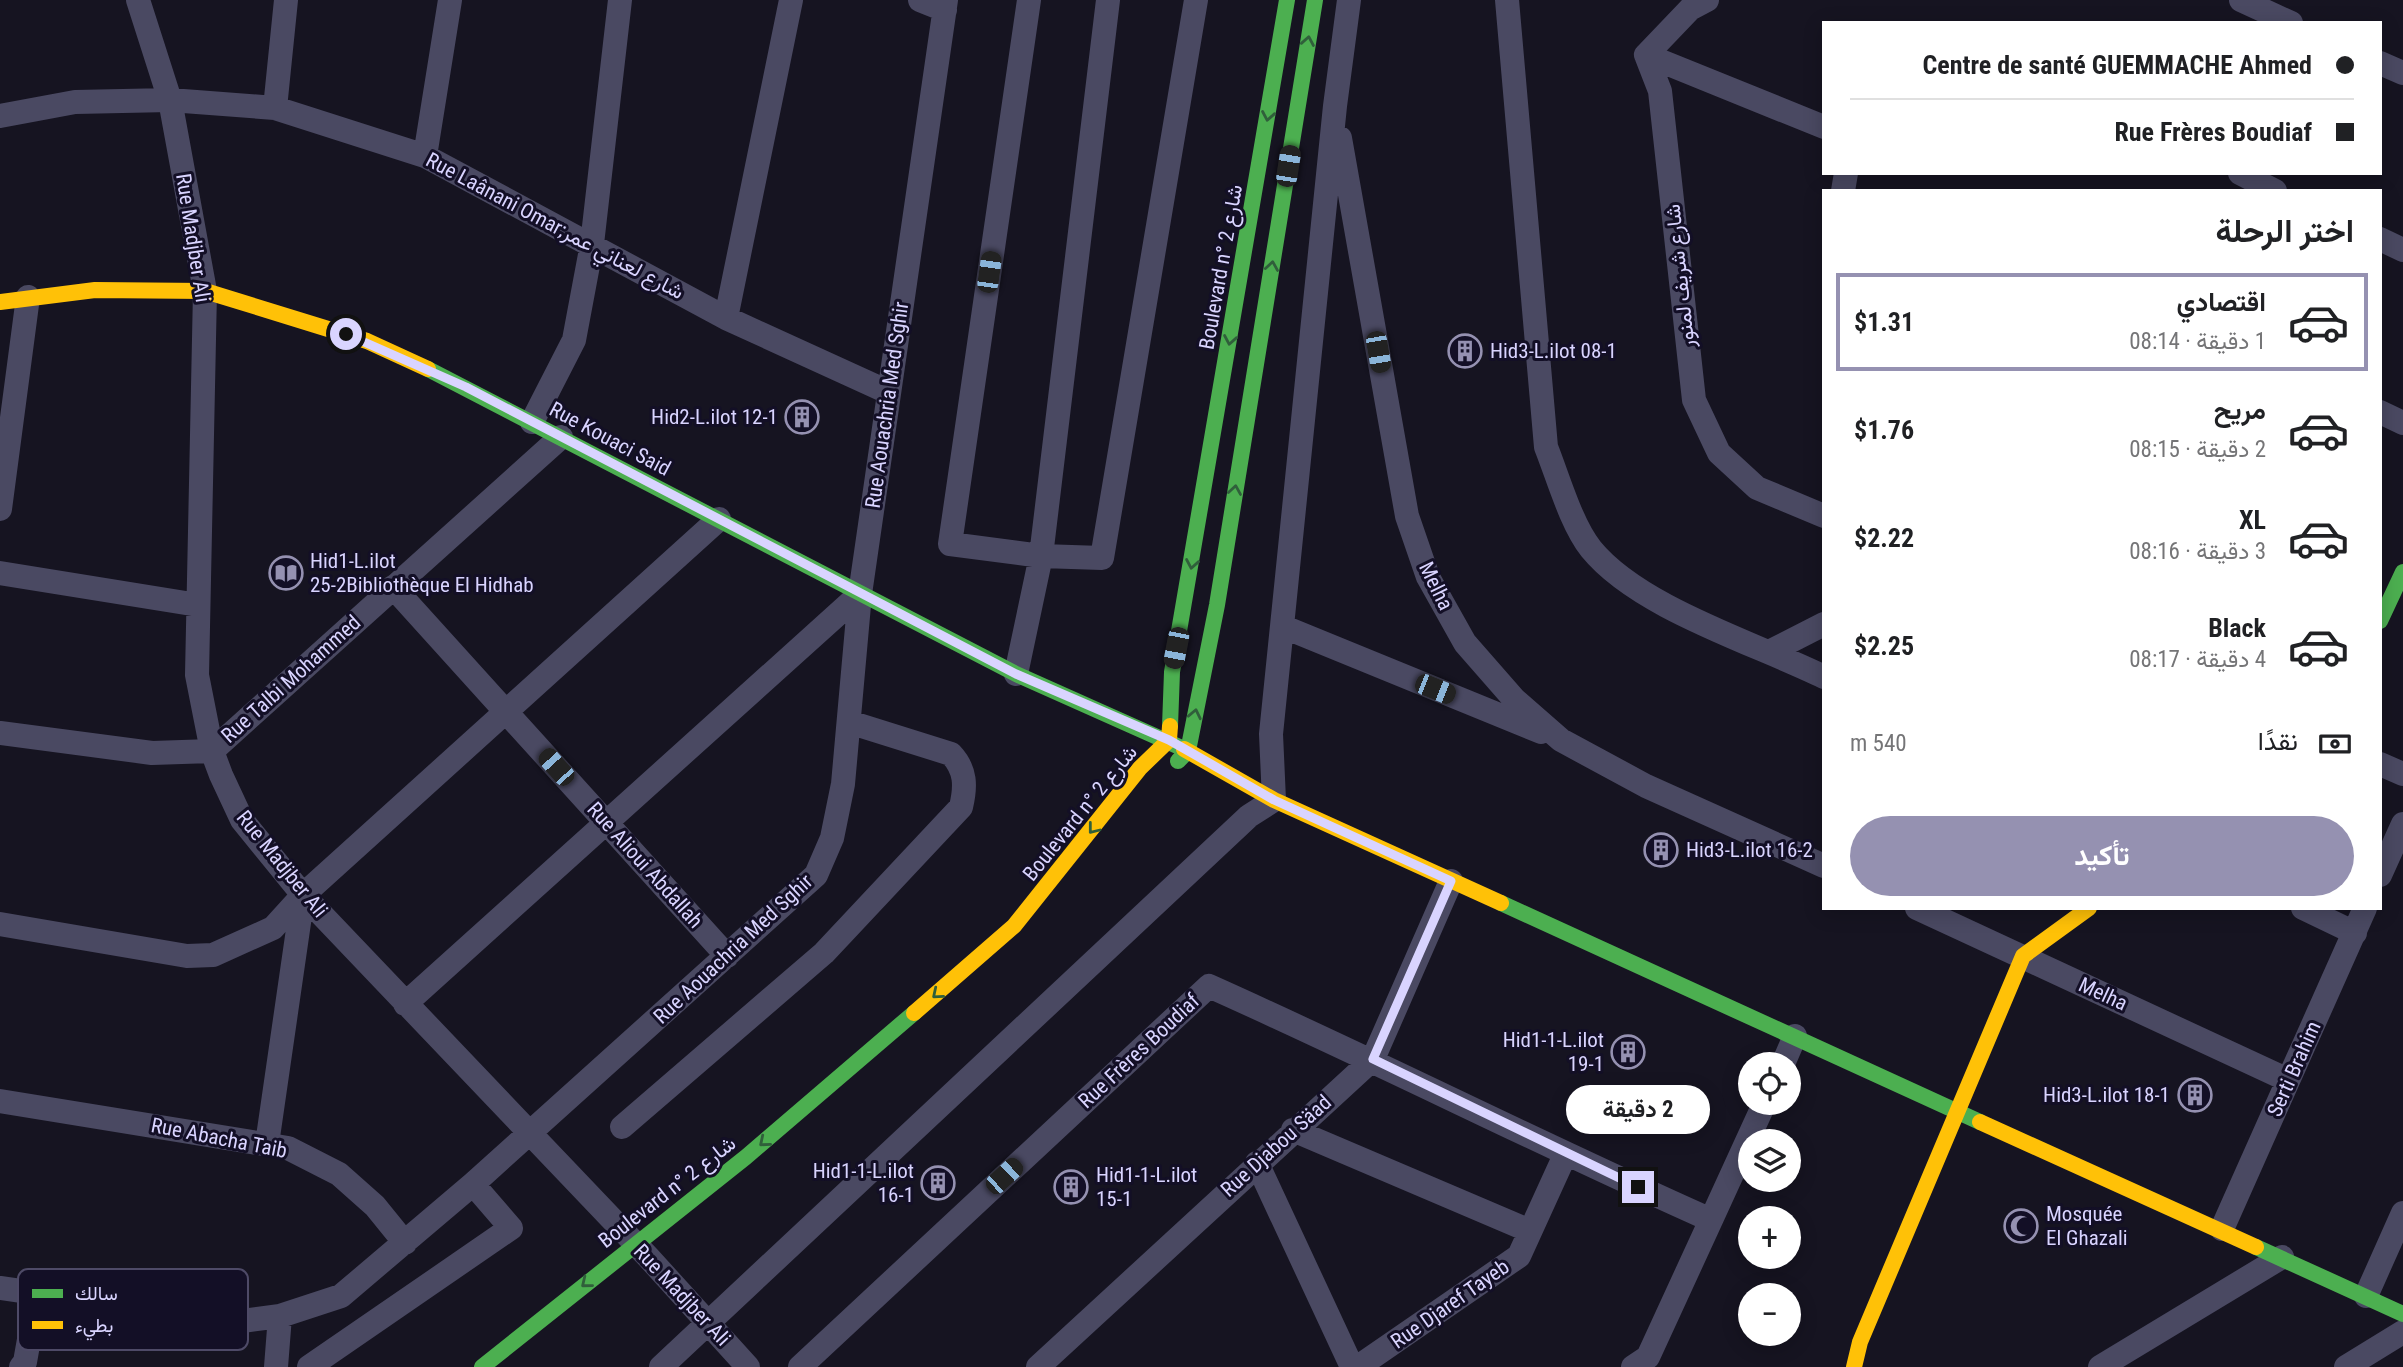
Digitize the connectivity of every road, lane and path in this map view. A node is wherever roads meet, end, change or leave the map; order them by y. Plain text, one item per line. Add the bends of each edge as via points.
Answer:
1 (138, 0) edge
2 (286, 0) edge
3 (450, 0) edge
4 (620, 0) edge
5 (791, 0) edge
6 (920, 0) edge
7 (1029, 0) edge
8 (1108, 0) edge
9 (1196, 0) edge
10 (1287, 0) edge
11 (1315, 0) edge
12 (1349, 0) edge
13 (1507, 0) edge
14 (1707, 0) edge
15 (2241, 0) edge
16 (946, 5) edge
17 (2275, 15) edge
18 (1646, 55) junction
19 (2382, 64) edge
20 (2403, 73) edge
21 (170, 100) junction
22 (1335, 106) junction
23 (275, 108) junction
24 (0, 116) edge
25 (1822, 126) edge
26 (425, 156) junction
27 (2382, 240) edge
28 (592, 244) junction
29 (2403, 250) edge
30 (205, 291) junction
31 (28, 298) junction
32 (0, 302) edge
33 (726, 318) junction
34 (888, 392) junction
35 (2382, 413) edge
36 (532, 422) junction
37 (2403, 423) edge
38 (561, 437) junction
39 (0, 509) edge
40 (1822, 515) edge
41 (719, 519) junction
42 (1041, 556) junction
43 (2403, 572) edge
44 (0, 573) edge
45 (393, 587) junction
46 (860, 594) junction
47 (2386, 594) edge
48 (198, 605) junction
49 (2382, 612) edge
50 (1822, 625) edge
51 (1284, 627) junction
52 (1771, 651) junction
53 (1016, 674) junction
54 (1822, 676) edge
55 (506, 712) junction
56 (849, 722) junction
57 (0, 733) edge
58 (1169, 740) junction
59 (1561, 740) junction
60 (212, 751) junction
61 (1188, 751) junction
62 (2382, 765) edge
63 (2403, 774) edge
64 (1164, 776) dead end
65 (1274, 800) junction
66 (606, 822) junction
67 (2403, 824) edge
68 (1822, 865) edge
69 (2382, 871) edge
70 (1451, 881) junction
71 (303, 895) junction
72 (1921, 910) edge
73 (2086, 910) edge
74 (2307, 910) edge
75 (2364, 910) edge
76 (0, 924) edge
77 (2355, 933) junction
78 (727, 956) junction
79 (2023, 956) junction
80 (405, 1004) junction
81 (1795, 1036) junction
82 (1788, 1052) edge
83 (1373, 1059) junction
84 (2288, 1080) junction
85 (0, 1101) edge
86 (1958, 1109) junction
87 (1759, 1115) edge
88 (622, 1128) dead end
89 (1293, 1130) junction
90 (529, 1134) junction
91 (267, 1144) junction
92 (1565, 1155) junction
93 (1257, 1163) junction
94 (473, 1184) junction
95 (2403, 1213) edge
96 (1711, 1220) junction
97 (2222, 1229) junction
98 (1531, 1230) junction
99 (405, 1243) junction
100 (646, 1254) junction
101 (2282, 1257) junction
102 (0, 1288) edge
103 (18, 1291) edge
104 (2366, 1296) junction
105 (2403, 1314) edge
106 (281, 1316) junction
107 (248, 1320) edge
108 (708, 1324) junction
109 (2403, 1332) edge
110 (27, 1350) edge
111 (1640, 1362) edge
112 (1853, 1366) edge
113 (21, 1367) edge
114 (276, 1367) edge
115 (309, 1367) edge
116 (482, 1367) edge
117 (661, 1367) edge
118 (748, 1367) edge
119 (800, 1367) edge
120 (1038, 1367) edge
121 (1352, 1367) edge
122 (1358, 1367) edge
123 (2100, 1367) edge
124 (2346, 1367) edge

1 - 21 street, Rue Madjber Ali
2 - 23 street
3 - 26 street
4 - 28 street
5 - 33 street
6 - 16 street
7 - 42 street via 950,544
8 - 42 street
9 - 42 street via 1102,558
10 -> 58 street, Boulevard n° شارع 2 via 1172,672
61 -> 11 street via 1217,606
12 - 22 street
13 - 52 street via 1546,447 1570,507 1590,548 1623,579 1664,606
14 - 18 street via 1690,9
15 - 17 street
16 - 34 street, Rue Aouachria Med Sghir
18 - 25 street
18 - 40 street, شارع شريف لمنور via 1660,91 1694,400 1719,453 1757,488
19 - 20 street
21 - 23 street, Rue Laânani Omar;شارع لعناني عمر
21 - 24 street, Rue Laânani Omar;شارع لعناني عمر via 75,102
21 - 30 street, Rue Madjber Ali
22 - 51 street
22 - 59 street, Melha via 1407,516 1428,577 1465,643 1514,699
23 - 26 street, Rue Laânani Omar;شارع لعناني عمر
26 - 28 street, Rue Laânani Omar;شارع لعناني عمر
27 - 29 street
28 - 33 street, Rue Laânani Omar;شارع لعناني عمر
28 - 36 street via 574,340
30 - 31 street, Rue Kouaci Said via 95,290
30 - 36 street, Rue Kouaci Said via 367,341
30 - 48 street, Rue Madjber Ali
31 - 32 street, Rue Kouaci Said
31 - 39 street
33 - 34 street, Rue Laânani Omar;شارع لعناني عمر
34 - 46 street, Rue Aouachria Med Sghir
35 - 37 street
36 - 38 street, Rue Kouaci Said
38 - 41 street, Rue Kouaci Said
38 - 45 street, Rue Talbi Mohammed
41 - 46 street, Rue Kouaci Said
41 - 55 street
42 - 53 street
43 - 47 street
44 - 48 street
45 - 55 street, Rue Alioui Abdallah
45 - 60 street, Rue Talbi Mohammed
46 - 53 street, Rue Kouaci Said
46 - 56 street, Rue Aouachria Med Sghir
46 - 66 street
47 - 49 street
48 - 60 street, Rue Madjber Ali via 197,675
50 - 52 street
51 - 59 street
51 - 65 street via 1271,734
52 - 54 street
53 - 58 street, Rue Kouaci Said
55 - 66 street, Rue Alioui Abdallah
55 - 71 street
56 - 78 street, Rue Aouachria Med Sghir via 835,825 816,874
56 - 88 street via 951,754 961,765 964,779 961,807 824,953
57 - 60 street, Rue Talbi Mohammed via 152,753
58 - 61 street, Rue Kouaci Said
58 -> 100 street, Boulevard n° شارع 2 via 1140,768 1014,926 746,1157
59 - 68 street, Melha via 1646,786
60 - 71 street, Rue Madjber Ali via 242,820
61 - 64 street, Boulevard n° شارع 2
61 - 65 street, Rue Kouaci Said
62 - 63 street
65 - 70 street, Rue Kouaci Said
65 - 108 street via 1249,816
66 - 78 street, Rue Alioui Abdallah
66 - 80 street
67 - 69 street
70 - 81 street, Rue Kouaci Said
70 - 83 street, Rue Djabou Säad
71 - 76 street via 272,928 214,955 187,956
71 - 80 street, Rue Madjber Ali
71 - 91 street
72 - 79 street, Melha
73 - 79 street
74 - 77 street
75 - 77 street, Serti Brahim
77 - 84 street, Serti Brahim
78 - 90 street, Rue Aouachria Med Sghir
79 - 84 street, Melha
79 - 86 street
80 - 90 street, Rue Madjber Ali
81 - 82 street
81 - 86 street, Rue Kouaci Said
83 - 89 street, Rue Djabou Säad
83 - 92 street, Rue Frères Boudiaf
83 - 119 street, Rue Frères Boudiaf via 1209,986
84 - 97 street, Serti Brahim
85 - 91 street, Rue Abacha Taib
86 - 97 street, Rue Kouaci Said
86 - 112 street
87 - 96 street
89 - 93 street, Rue Djabou Säad
89 - 98 street
90 - 94 street, Rue Aouachria Med Sghir
90 - 100 street, Rue Madjber Ali
91 - 99 street, Rue Abacha Taib via 288,1148 339,1174 375,1206
92 - 96 street, Rue Frères Boudiaf
92 - 98 street, Rue Djaref Tayeb
93 - 120 street, Rue Djabou Säad
93 - 121 street
94 - 99 street, Rue Aouachria Med Sghir
94 - 115 street via 511,1228
95 - 104 street
96 - 111 street
97 - 101 street, Rue Kouaci Said
98 - 122 street, Rue Djaref Tayeb via 1519,1256
99 - 106 street, Rue Aouachria Med Sghir via 341,1296
100 - 108 street, Rue Madjber Ali
100 -> 116 street, Boulevard n° شارع 2
101 - 104 street, Rue Kouaci Said
101 - 123 street
102 - 103 street, Rue Aouachria Med Sghir
104 - 105 street, Rue Kouaci Said
106 - 107 street, Rue Aouachria Med Sghir
106 - 114 street
108 - 117 street
108 - 118 street, Rue Madjber Ali
109 - 124 street
110 - 113 street

